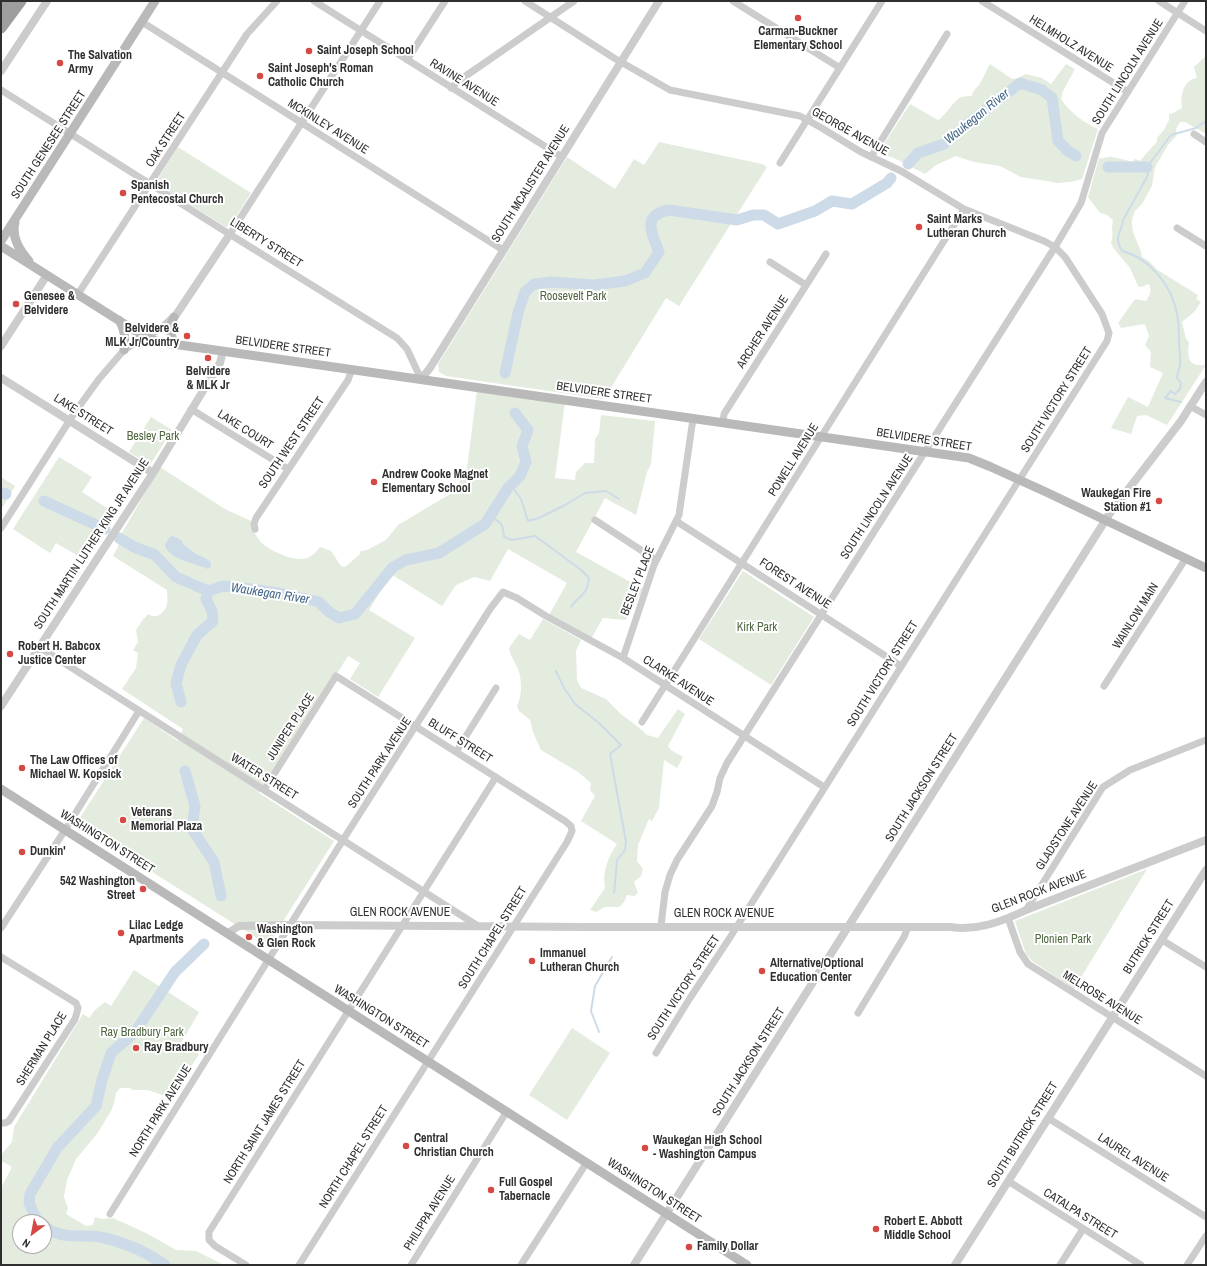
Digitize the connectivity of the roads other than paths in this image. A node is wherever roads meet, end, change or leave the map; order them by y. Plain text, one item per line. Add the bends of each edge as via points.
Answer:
1 (10, 1) edge
2 (21, 1) edge
3 (47, 1) edge
4 (155, 1) edge
5 (277, 1) edge
6 (314, 1) edge
7 (380, 1) edge
8 (444, 1) edge
9 (525, 1) edge
10 (574, 1) edge
11 (659, 1) edge
12 (733, 1) edge
13 (882, 1) edge
14 (982, 1) edge
15 (1159, 1) edge
16 (1185, 1) edge
17 (1, 13) edge
18 (1178, 13) junction
19 (551, 17) junction
20 (142, 22) junction
21 (1, 28) edge
22 (361, 31) junction
23 (1206, 31) edge
24 (948, 34) dead end
25 (407, 60) junction
26 (621, 62) junction
27 (840, 68) junction
28 (1, 71) edge
29 (222, 73) junction
30 (451, 88) junction
31 (1, 90) edge
32 (1128, 92) junction
33 (807, 120) junction
34 (302, 123) junction
35 (70, 134) junction
36 (1194, 134) dead end
37 (1206, 142) edge
38 (562, 157) junction
39 (870, 157) junction
40 (780, 163) dead end
41 (150, 184) junction
42 (964, 209) junction
43 (20, 212) junction
44 (1178, 228) dead end
45 (230, 234) junction
46 (1, 241) edge
47 (1, 246) edge
48 (1206, 246) edge
49 (1055, 247) junction
50 (503, 250) junction
51 (826, 254) dead end
52 (770, 262) dead end
53 (34, 267) junction
54 (47, 275) junction
55 (806, 285) junction
56 (78, 294) junction
57 (1096, 304) joint
58 (174, 317) junction
59 (119, 320) junction
60 (145, 337) junction
61 (177, 345) junction
62 (1, 346) edge
63 (124, 350) junction
64 (223, 351) junction
65 (352, 369) junction
66 (1, 378) edge
67 (421, 379) junction
68 (1206, 382) edge
69 (1190, 406) junction
70 (191, 409) junction
71 (1206, 415) edge
72 (693, 419) junction
73 (70, 421) junction
74 (722, 423) junction
75 (822, 437) junction
76 (926, 452) junction
77 (288, 469) junction
78 (153, 473) junction
79 (1019, 480) junction
80 (595, 520) dead end
81 (1106, 520) junction
82 (676, 521) junction
83 (1, 528) edge
84 (255, 529) dead end
85 (1186, 558) junction
86 (656, 560) junction
87 (742, 563) junction
88 (1206, 568) edge
89 (517, 598) joint
90 (821, 614) junction
91 (39, 647) junction
92 (622, 658) junction
93 (901, 666) junction
94 (336, 676) joint
95 (665, 686) junction
96 (1104, 686) dead end
97 (496, 688) dead end
98 (1, 706) edge
99 (139, 711) junction
100 (642, 722) dead end
101 (416, 727) junction
102 (744, 736) junction
103 (1206, 740) edge
104 (456, 752) junction
105 (496, 777) junction
106 (824, 788) junction
107 (1, 789) edge
108 (264, 790) junction
109 (571, 826) joint
110 (65, 830) junction
111 (343, 840) junction
112 (1206, 840) edge
113 (1206, 870) edge
114 (424, 891) junction
115 (1026, 910) junction
116 (1008, 918) junction
117 (290, 925) junction
118 (402, 925) junction
119 (478, 926) junction
120 (514, 926) junction
121 (662, 926) junction
122 (737, 927) junction
123 (848, 927) junction
124 (908, 927) junction
125 (1, 928) edge
126 (228, 933) junction
127 (1162, 940) junction
128 (1, 957) edge
129 (268, 959) junction
130 (1206, 967) edge
131 (349, 1011) junction
132 (858, 1013) dead end
133 (1112, 1017) junction
134 (656, 1053) dead end
135 (428, 1061) junction
136 (1206, 1076) edge
137 (507, 1111) junction
138 (1048, 1118) junction
139 (1, 1122) edge
140 (587, 1162) junction
141 (1008, 1181) junction
142 (667, 1213) junction
143 (110, 1214) dead end
144 (1206, 1217) edge
145 (1083, 1229) junction
146 (1206, 1236) edge
147 (737, 1262) edge
148 (246, 1265) edge
149 (299, 1265) edge
150 (410, 1265) edge
151 (521, 1265) edge
152 (634, 1265) edge
153 (747, 1265) edge
154 (955, 1265) edge
155 (1060, 1265) edge
156 (1141, 1265) edge
157 (1187, 1265) edge

1 - 17 highway
2 - 21 highway
3 - 28 street
4 - 20 main road, SOUTH GENESEE STREET
5 - 29 street, OAK STREET via 247,34
6 - 22 street, RAVINE AVENUE
7 - 22 street
8 - 25 street
9 - 19 street, GEORGE AVENUE
10 - 19 street
11 - 26 street, SOUTH MCALISTER AVENUE
12 - 27 street
13 - 27 street
14 - 32 street, HELMHOLZ AVENUE
15 - 18 street
16 - 18 street, SOUTH LINCOLN AVENUE
18 - 23 street
18 - 32 street, SOUTH LINCOLN AVENUE
19 - 26 street, GEORGE AVENUE
19 - 30 street
20 - 29 street, MCKINLEY AVENUE
20 - 35 main road, SOUTH GENESEE STREET
22 - 25 street, RAVINE AVENUE
22 - 34 street
24 - 39 street
25 - 30 street, RAVINE AVENUE
26 - 33 street, GEORGE AVENUE via 670,90 796,115
26 - 38 street, SOUTH MCALISTER AVENUE
27 - 33 street
29 - 34 street, MCKINLEY AVENUE
29 - 41 street, OAK STREET
30 - 38 street, RAVINE AVENUE
31 - 35 street, LIBERTY STREET
32 - 49 street, SOUTH LINCOLN AVENUE via 1102,133 1080,203
33 - 39 street, GEORGE AVENUE
33 - 40 street
34 - 45 street
34 - 50 street, MCKINLEY AVENUE
35 - 41 street, LIBERTY STREET
35 - 43 main road, SOUTH GENESEE STREET
36 - 37 street
38 - 50 street, SOUTH MCALISTER AVENUE
39 - 42 street, GEORGE AVENUE via 901,171
41 - 45 street, LIBERTY STREET
41 - 56 street, OAK STREET
42 - 49 street, GEORGE AVENUE
42 - 75 street, POWELL AVENUE
43 - 46 main road, SOUTH GENESEE STREET
43 - 53 main road via 13,230 14,237 24,256
44 - 48 street
45 - 58 street
45 - 67 street, LIBERTY STREET via 397,338 407,349
47 - 53 main road, BELVIDERE STREET
49 - 57 street, GEORGE AVENUE via 1065,257
49 - 76 street, SOUTH LINCOLN AVENUE
50 - 67 street, SOUTH MCALISTER AVENUE
51 - 55 street, ARCHER AVENUE
52 - 55 street
53 - 54 main road, BELVIDERE STREET
54 - 56 main road, BELVIDERE STREET
54 - 62 street
55 - 74 street, ARCHER AVENUE via 724,414
56 - 59 main road, BELVIDERE STREET
57 - 79 street, SOUTH VICTORY STREET via 1106,322 1109,338
58 - 60 street
58 - 61 main road via 170,332
59 - 60 main road, BELVIDERE STREET
59 - 63 main road via 126,342
60 - 61 main road, BELVIDERE STREET
60 - 63 street
61 - 64 main road, BELVIDERE STREET
63 - 73 street via 102,374
64 - 65 main road, BELVIDERE STREET
64 - 70 street, SOUTH MARTIN LUTHER KING JR AVENUE via 220,363
65 - 67 main road, BELVIDERE STREET
65 - 77 street, SOUTH WEST STREET via 348,380
66 - 73 street, LAKE STREET
67 - 72 main road, BELVIDERE STREET
68 - 69 street, SOUTH JACKSON STREET
69 - 71 street
69 - 81 street, SOUTH JACKSON STREET
70 - 77 street, LAKE COURT
70 - 78 street, SOUTH MARTIN LUTHER KING JR AVENUE
72 - 74 main road, BELVIDERE STREET
72 - 82 street, BESLEY PLACE
73 - 78 street, LAKE STREET
73 - 83 street
74 - 75 main road, BELVIDERE STREET
75 - 76 main road, BELVIDERE STREET
75 - 87 street, POWELL AVENUE
76 - 79 main road, BELVIDERE STREET via 969,458
76 - 90 street, SOUTH LINCOLN AVENUE
77 - 84 street, SOUTH WEST STREET via 256,518
78 - 91 street, SOUTH MARTIN LUTHER KING JR AVENUE
79 - 81 main road, BELVIDERE STREET
79 - 93 street, SOUTH VICTORY STREET
80 - 86 street
81 - 85 main road, BELVIDERE STREET
81 - 123 street, SOUTH JACKSON STREET
82 - 86 street, BESLEY PLACE
82 - 87 street, FOREST AVENUE
85 - 88 main road, BELVIDERE STREET
85 - 96 street, WAINLOW MAIN
86 - 92 street, BESLEY PLACE
87 - 90 street, FOREST AVENUE
87 - 95 street, POWELL AVENUE
89 - 92 street, CLARKE AVENUE
89 - 101 street, SOUTH PARK AVENUE via 503,592 500,595
90 - 93 street, FOREST AVENUE
90 - 102 street, SOUTH LINCOLN AVENUE
91 - 98 street, SOUTH MARTIN LUTHER KING JR AVENUE
91 - 99 street, WATER STREET
92 - 95 street, CLARKE AVENUE
93 - 106 street, SOUTH VICTORY STREET
94 - 101 street, BLUFF STREET
94 - 108 street, JUNIPER PLACE
95 - 100 street, POWELL AVENUE
95 - 102 street, CLARKE AVENUE
97 - 104 street
99 - 108 street, WATER STREET
99 - 110 street
101 - 104 street, BLUFF STREET
101 - 111 street, SOUTH PARK AVENUE
102 - 106 street, CLARKE AVENUE
102 - 121 street, SOUTH LINCOLN AVENUE via 720,778 712,806 670,875 665,892
103 - 115 street, GLADSTONE AVENUE via 1130,770 1104,787
104 - 105 street, BLUFF STREET
105 - 109 street, BLUFF STREET
105 - 114 street, NORTH SAINT JAMES STREET
106 - 122 street, SOUTH VICTORY STREET
107 - 110 main road, WASHINGTON STREET
108 - 111 street, WATER STREET
109 - 120 street, SOUTH CHAPEL STREET via 572,831 567,842
110 - 125 street
110 - 126 main road, WASHINGTON STREET
111 - 114 street, WATER STREET
111 - 117 street, SOUTH PARK AVENUE
112 - 115 street, GLEN ROCK AVENUE
113 - 127 street, BUTRICK STREET
114 - 118 street, NORTH SAINT JAMES STREET
114 - 119 street, WATER STREET
115 - 116 street, GLEN ROCK AVENUE
116 - 124 street, GLEN ROCK AVENUE via 981,926 960,928
116 - 133 street, MELROSE AVENUE via 1020,952 1028,964
117 - 118 street, GLEN ROCK AVENUE
117 - 126 street, GLEN ROCK AVENUE via 238,926
117 - 129 street, SOUTH PARK AVENUE
118 - 119 street, GLEN ROCK AVENUE
118 - 131 street, NORTH SAINT JAMES STREET
119 - 120 street, GLEN ROCK AVENUE
120 - 121 street, GLEN ROCK AVENUE
120 - 135 street, SOUTH CHAPEL STREET
121 - 122 street, GLEN ROCK AVENUE
122 - 123 street, GLEN ROCK AVENUE
122 - 134 street, SOUTH VICTORY STREET
123 - 124 street, GLEN ROCK AVENUE
123 - 142 street, SOUTH JACKSON STREET
124 - 132 street
126 - 129 main road, WASHINGTON STREET
127 - 130 street
127 - 133 street, BUTRICK STREET
128 - 139 street, SHERMAN PLACE via 73,1002 78,1008 75,1019 9,1121
129 - 131 main road, WASHINGTON STREET
129 - 143 street, NORTH PARK AVENUE
131 - 135 main road, WASHINGTON STREET
131 - 148 street, NORTH SAINT JAMES STREET via 209,1232 209,1240 215,1246
133 - 136 street, MELROSE AVENUE
133 - 138 street, SOUTH BUTRICK STREET
135 - 137 main road, WASHINGTON STREET
135 - 149 street, NORTH CHAPEL STREET
137 - 140 main road, WASHINGTON STREET
137 - 150 street, PHILIPPA AVENUE
138 - 141 street, SOUTH BUTRICK STREET
138 - 144 street, LAUREL AVENUE
140 - 142 main road, WASHINGTON STREET
140 - 151 street
141 - 145 street, CATALPA STREET
141 - 154 street, SOUTH BUTRICK STREET
142 - 147 main road, WASHINGTON STREET
142 - 152 street, SOUTH JACKSON STREET
145 - 155 street
145 - 156 street, CATALPA STREET
146 - 157 street
147 - 153 main road, WASHINGTON STREET

